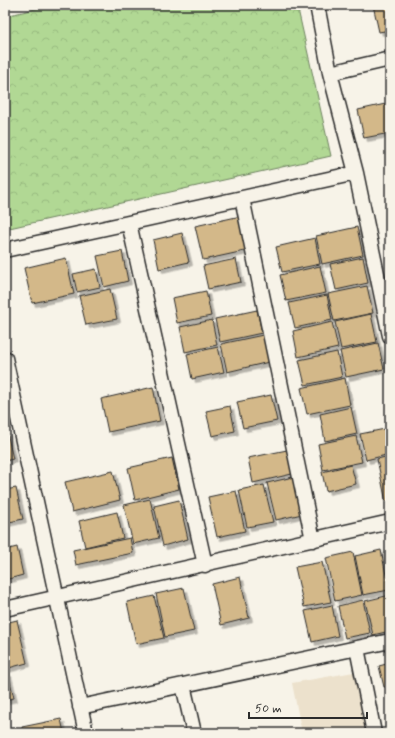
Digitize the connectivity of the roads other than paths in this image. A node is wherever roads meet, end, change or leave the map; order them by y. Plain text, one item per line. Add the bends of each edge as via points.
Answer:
1 (317, 5) edge
2 (390, 59) edge
3 (330, 73) junction
4 (356, 173) junction
5 (242, 198) junction
6 (129, 223) junction
7 (5, 250) edge
8 (390, 336) edge
9 (5, 358) edge
10 (390, 522) edge
11 (313, 540) junction
12 (204, 565) junction
13 (56, 597) junction
14 (5, 609) edge
15 (390, 641) edge
16 (356, 648) junction
17 (183, 685) junction
18 (80, 708) junction
19 (86, 733) edge
20 (194, 733) edge
21 (374, 733) edge

1 - 3 street
2 - 3 street
3 - 4 street
4 - 5 street
4 - 8 street
5 - 6 street
5 - 11 street
6 - 7 street
6 - 12 street
9 - 13 street
10 - 11 street
11 - 12 street
12 - 13 street
13 - 14 street
13 - 18 street
15 - 16 street
16 - 17 street
16 - 21 street
17 - 18 street
17 - 20 street
18 - 19 street

